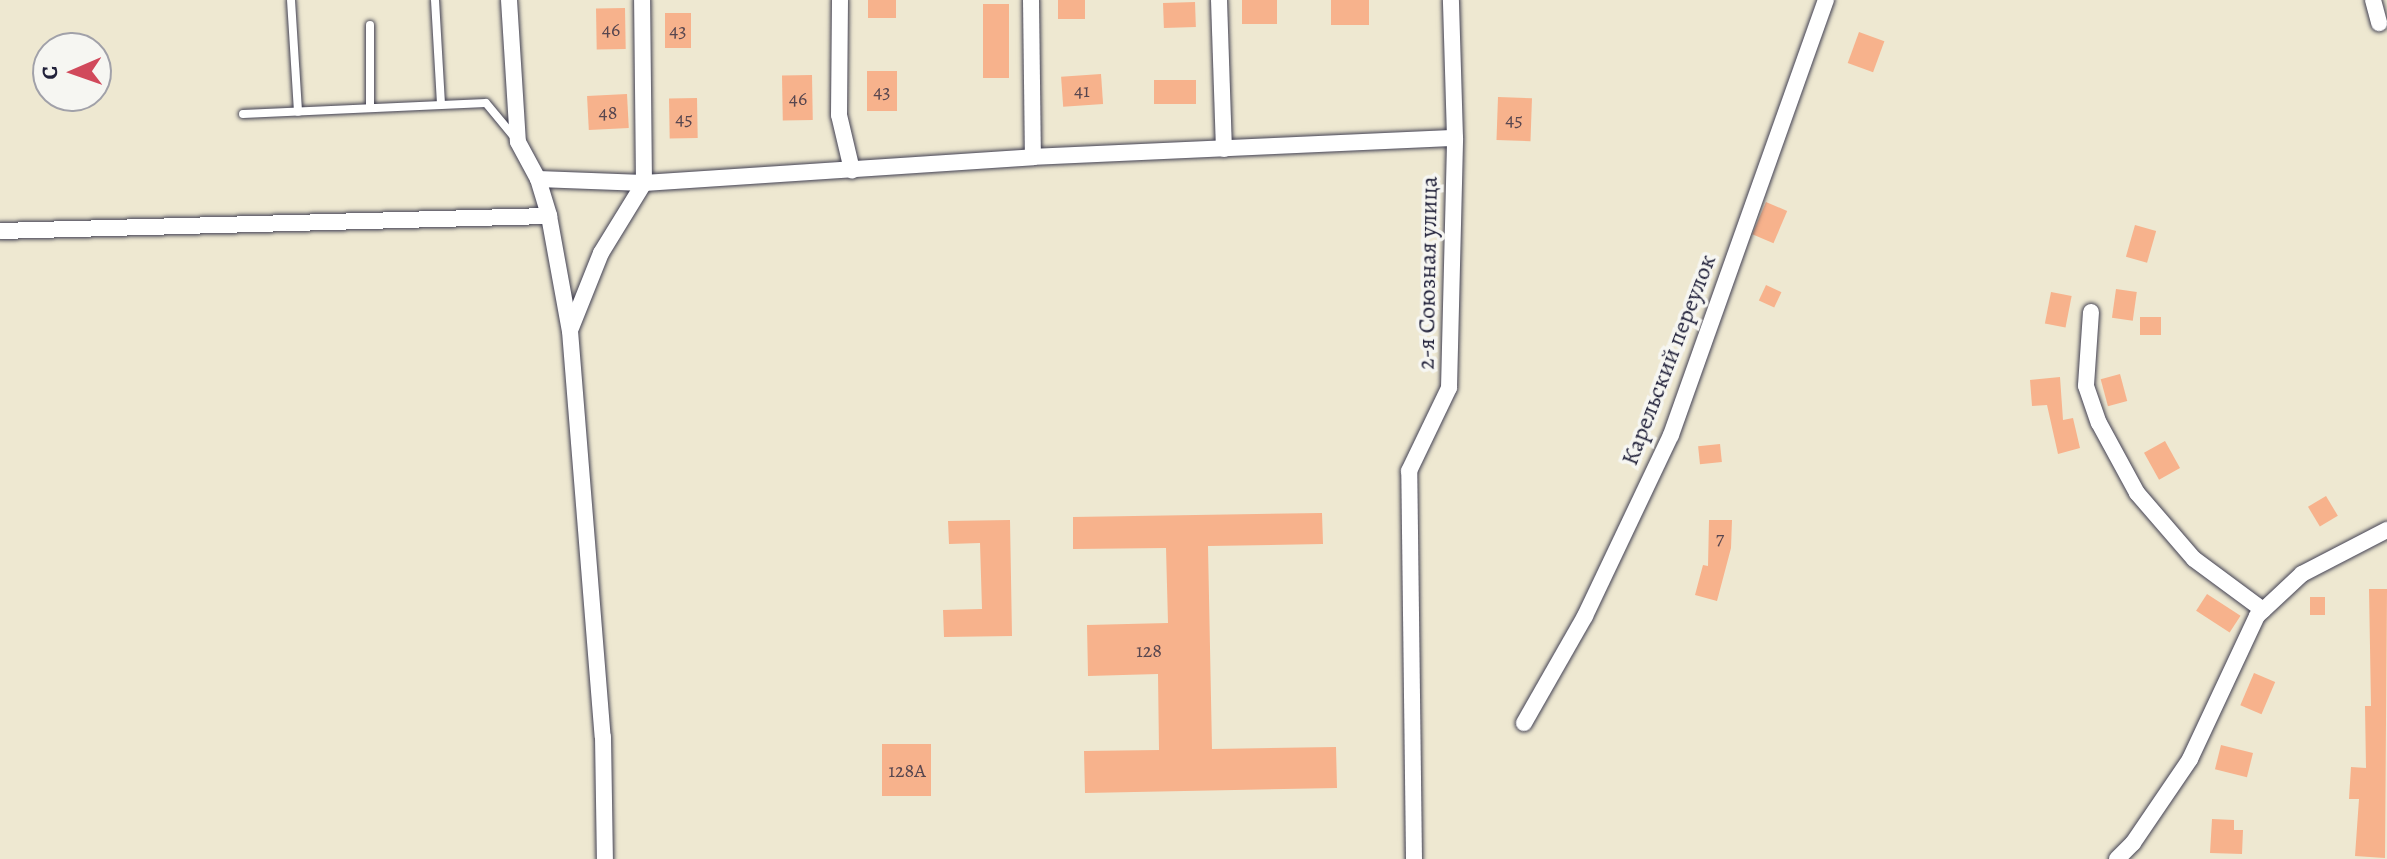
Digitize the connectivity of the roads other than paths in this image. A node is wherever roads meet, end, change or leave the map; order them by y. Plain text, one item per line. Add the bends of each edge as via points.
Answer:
1 (291, 0) edge
2 (435, 0) edge
3 (509, 0) edge
4 (642, 0) edge
5 (840, 0) edge
6 (1031, 0) edge
7 (1219, 0) edge
8 (1451, 0) edge
9 (1826, 0) edge
10 (2373, 0) edge
11 (2379, 23) dead end
12 (370, 25) dead end
13 (441, 105) junction
14 (370, 108) junction
15 (298, 112) junction
16 (243, 114) dead end
17 (1455, 138) junction
18 (518, 142) junction
19 (1224, 149) junction
20 (1033, 157) junction
21 (852, 170) junction
22 (538, 179) junction
23 (644, 183) junction
24 (549, 216) junction
25 (0, 231) edge
26 (2091, 312) dead end
27 (570, 331) junction
28 (2387, 530) edge
29 (2263, 610) junction
30 (1524, 723) dead end
31 (605, 859) edge
32 (1414, 859) edge
33 (2117, 859) edge

1 - 15 lane
2 - 13 lane
3 - 18 street
4 - 23 street
5 - 21 street via 839,115
6 - 20 street
7 - 19 street
8 - 17 street, 2-я Союзная улица
9 - 30 street, Карельский переулок via 1671,435 1585,616
10 - 11 street
12 - 14 lane
13 - 14 lane
13 - 18 lane via 486,103
14 - 15 lane
15 - 16 lane
17 - 19 street
17 - 32 street, 2-я Союзная улица via 1449,388 1409,471
18 - 22 street
19 - 20 street
20 - 21 street
21 - 23 street
22 - 23 street
22 - 24 street
23 - 27 street via 601,253
24 - 25 street
24 - 27 street
26 - 29 street via 2086,386 2099,423 2137,493 2194,559
27 - 31 street via 603,737
28 - 29 street via 2302,574
29 - 33 street via 2190,759

